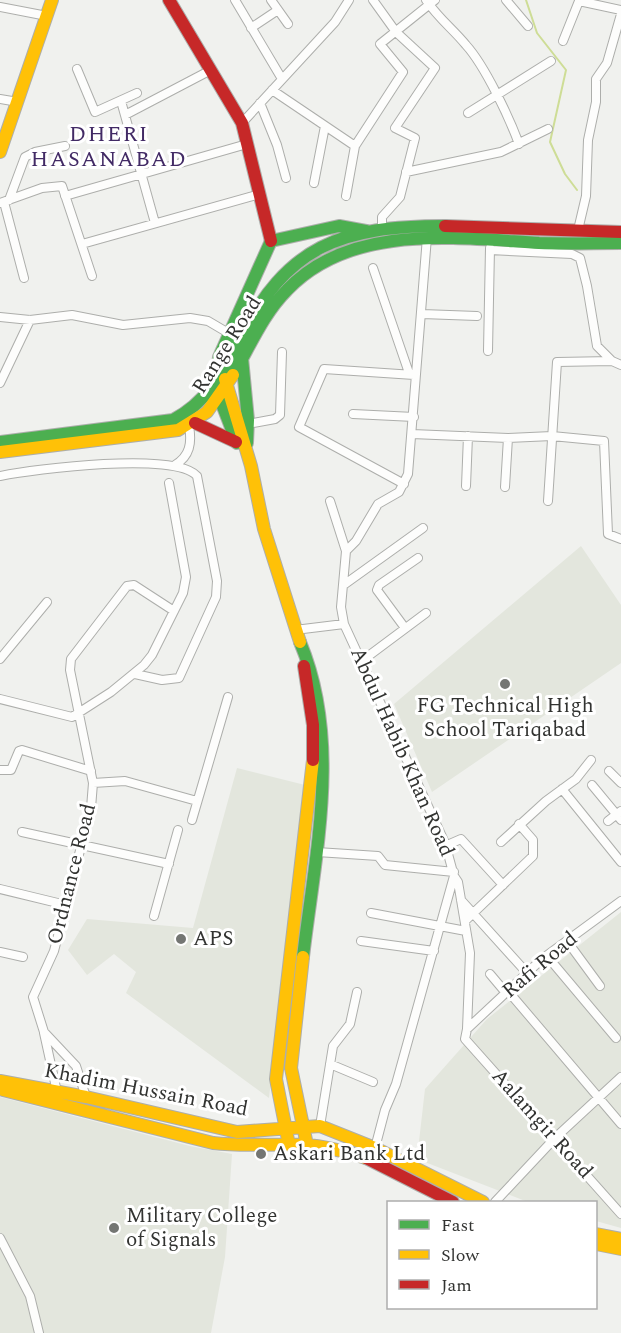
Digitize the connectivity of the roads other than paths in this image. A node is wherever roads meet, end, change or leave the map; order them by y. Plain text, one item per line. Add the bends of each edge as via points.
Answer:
1 (52, 0) edge
2 (169, 0) edge
3 (235, 0) edge
4 (271, 0) edge
5 (349, 0) edge
6 (373, 0) edge
7 (506, 0) edge
8 (430, 2) edge
9 (0, 7) edge
10 (278, 10) junction
11 (47, 16) junction
12 (621, 17) edge
13 (288, 24) dead end
14 (528, 26) dead end
15 (251, 28) junction
16 (396, 32) junction
17 (563, 41) dead end
18 (550, 61) dead end
19 (77, 69) dead end
20 (209, 71) junction
21 (282, 80) junction
22 (272, 90) junction
23 (137, 93) dead end
24 (496, 95) junction
25 (0, 99) edge
26 (121, 101) junction
27 (18, 102) junction
28 (260, 103) junction
29 (468, 113) dead end
30 (125, 116) junction
31 (242, 123) junction
32 (325, 126) junction
33 (548, 129) dead end
34 (247, 144) junction
35 (519, 144) junction
36 (65, 146) dead end
37 (355, 146) junction
38 (0, 152) edge
39 (406, 172) junction
40 (141, 174) junction
41 (286, 178) dead end
42 (314, 183) dead end
43 (260, 194) junction
44 (65, 196) junction
45 (346, 196) dead end
46 (4, 202) edge
47 (155, 223) junction
48 (382, 230) junction
49 (578, 230) junction
50 (366, 231) junction
51 (621, 232) edge
52 (426, 237) junction
53 (271, 241) junction
54 (621, 243) edge
55 (82, 244) junction
56 (489, 244) junction
57 (374, 268) dead end
58 (92, 276) dead end
59 (24, 278) dead end
60 (422, 314) junction
61 (477, 316) dead end
62 (0, 317) edge
63 (30, 320) junction
64 (230, 334) junction
65 (488, 351) dead end
66 (282, 352) dead end
67 (242, 358) junction
68 (612, 361) junction
69 (621, 365) edge
70 (411, 374) junction
71 (0, 383) edge
72 (219, 383) junction
73 (219, 397) junction
74 (353, 414) dead end
75 (414, 417) junction
76 (248, 424) junction
77 (192, 425) junction
78 (412, 434) junction
79 (468, 436) junction
80 (552, 436) junction
81 (508, 438) junction
82 (0, 442) edge
83 (242, 446) junction
84 (0, 452) edge
85 (175, 465) junction
86 (0, 476) edge
87 (169, 483) dead end
88 (404, 484) junction
89 (466, 486) dead end
90 (505, 487) dead end
91 (330, 501) dead end
92 (548, 501) dead end
93 (423, 528) dead end
94 (621, 539) edge
95 (346, 551) junction
96 (418, 558) dead end
97 (345, 584) junction
98 (47, 602) dead end
99 (174, 611) junction
100 (426, 613) dead end
101 (344, 624) junction
102 (405, 628) junction
103 (295, 630) junction
104 (304, 652) junction
105 (0, 659) edge
106 (363, 660) junction
107 (135, 674) junction
108 (228, 697) dead end
109 (0, 699) edge
110 (79, 712) junction
111 (591, 760) dead end
112 (0, 770) edge
113 (91, 771) junction
114 (609, 771) dead end
115 (93, 783) junction
116 (621, 783) edge
117 (592, 785) dead end
118 (562, 789) junction
119 (197, 801) junction
120 (619, 815) edge
121 (192, 820) dead end
122 (608, 821) dead end
123 (519, 824) junction
124 (178, 830) dead end
125 (22, 832) dead end
126 (501, 842) dead end
127 (82, 844) junction
128 (445, 846) junction
129 (316, 852) junction
130 (621, 862) edge
131 (169, 864) junction
132 (454, 874) junction
133 (502, 885) junction
134 (0, 889) edge
135 (461, 900) junction
136 (621, 901) edge
137 (66, 905) junction
138 (371, 913) dead end
139 (473, 913) junction
140 (154, 916) dead end
141 (441, 926) junction
142 (466, 926) junction
143 (361, 941) dead end
144 (567, 941) junction
145 (434, 951) junction
146 (0, 952) edge
147 (547, 956) junction
148 (23, 957) dead end
149 (527, 973) junction
150 (490, 974) dead end
151 (600, 986) dead end
152 (507, 992) junction
153 (357, 993) dead end
154 (44, 1032) junction
155 (466, 1032) junction
156 (616, 1038) dead end
157 (330, 1064) junction
158 (621, 1077) edge
159 (0, 1081) edge
160 (373, 1082) dead end
161 (277, 1084) junction
162 (293, 1084) junction
163 (0, 1089) edge
164 (57, 1092) junction
165 (86, 1097) junction
166 (597, 1099) junction
167 (621, 1124) edge
168 (320, 1126) junction
169 (303, 1127) junction
170 (286, 1129) junction
171 (555, 1138) junction
172 (306, 1144) junction
173 (289, 1145) junction
174 (375, 1148) junction
175 (449, 1201) edge
176 (479, 1201) edge
177 (497, 1201) edge
178 (621, 1214) edge
179 (597, 1234) edge
180 (0, 1238) edge
181 (621, 1239) edge
182 (597, 1244) edge
183 (621, 1249) edge
184 (39, 1333) edge

1 - 11 main road
2 - 20 main road
3 - 15 street
4 - 10 street
5 - 21 street via 335,22
6 - 16 street
7 - 14 street
8 - 16 street
8 - 24 street via 442,22 467,46
9 - 11 street
10 - 13 street
10 - 15 street
11 - 27 main road
12 - 17 street via 579,1
12 - 49 street via 607,63 596,79 586,196
15 - 21 street
16 - 37 street via 380,44 403,72
16 - 39 street via 435,68 394,128 415,138
18 - 24 street
19 - 26 street via 95,112
20 - 30 street
20 - 31 main road
21 - 22 street
22 - 28 street
22 - 32 street
23 - 26 street
24 - 29 street
24 - 35 street
25 - 27 street
26 - 30 street
27 - 38 main road
28 - 31 street
28 - 41 street
30 - 40 street
31 - 34 main road
32 - 37 street
32 - 42 street
33 - 35 street
34 - 40 street
34 - 43 main road
35 - 39 street via 482,158
36 - 46 street via 25,158
37 - 45 street
39 - 48 street via 400,196 382,217
40 - 44 street
40 - 47 street
43 - 47 street
43 - 53 main road
44 - 46 street via 60,186 42,188
44 - 55 street
46 - 59 street
47 - 55 street
48 - 49 main road via 434,226
48 - 50 main road
49 - 51 main road
50 - 53 main road via 339,226
50 - 72 main road via 320,247 290,267 254,314
52 - 56 main road, Range Road
52 - 60 street
52 - 67 main road, Range Road via 367,244 317,266 277,301
53 - 64 main road
54 - 56 main road, Range Road
55 - 58 street
56 - 65 street
56 - 68 street via 580,258 597,346
57 - 70 street
60 - 61 street
60 - 70 street
62 - 63 street
63 - 64 street via 72,315 123,325 190,318 208,321
63 - 71 street
64 - 72 main road via 219,357
66 - 76 street via 280,414 275,419
67 - 72 main road, Range Road
67 - 76 main road
68 - 69 street
68 - 80 street via 557,362
70 - 75 street
70 - 88 street via 324,369 299,427
72 - 73 main road
72 - 82 main road via 197,408 173,420
72 - 83 main road
73 - 77 main road, Range Road via 203,418
73 - 83 main road
74 - 75 street
75 - 78 street
76 - 83 main road
77 - 83 main road
77 - 84 main road via 178,430
77 - 85 street via 189,450
78 - 79 street
78 - 88 street
79 - 81 street
79 - 89 street
80 - 81 street
80 - 92 street
80 - 94 street via 606,442 608,534
81 - 90 street
83 - 103 main road
85 - 86 street via 117,464 29,470
85 - 107 street via 193,471 200,484 217,580 216,597 179,678 162,680
87 - 99 street via 186,577
88 - 95 street via 392,498 380,502
91 - 95 street, Abdul Habib Khan Road
93 - 97 street
95 - 97 street, Abdul Habib Khan Road
96 - 102 street via 377,590
97 - 101 street, Abdul Habib Khan Road via 340,607
98 - 105 street
99 - 107 street via 152,655
99 - 110 street, Ordnance Road via 134,585 123,590 71,659
100 - 102 street
101 - 103 street
101 - 106 street, Abdul Habib Khan Road
102 - 106 street
103 - 104 main road
104 - 129 main road via 315,686 323,741
104 - 161 main road via 313,725 314,778
106 - 128 street, Abdul Habib Khan Road
107 - 110 street
108 - 119 street
109 - 110 street via 67,717
110 - 113 street, Ordnance Road
111 - 118 street
112 - 113 street via 11,770 22,750
113 - 115 street, Ordnance Road
114 - 116 street
115 - 119 street via 125,781
115 - 127 street, Ordnance Road
117 - 120 street
118 - 123 street
118 - 130 street
119 - 121 street
120 - 122 street
123 - 126 street
123 - 133 street via 533,840 533,856
124 - 131 street
125 - 127 street
127 - 131 street
127 - 137 street, Ordnance Road
128 - 132 street, Abdul Habib Khan Road
128 - 133 street via 461,839
129 - 132 street via 378,856 385,865
129 - 162 main road via 291,1068
131 - 140 street
132 - 135 street
132 - 141 street, Abdul Habib Khan Road
133 - 139 street
134 - 137 street
135 - 139 street
135 - 142 street
136 - 144 street, Rafi Road
137 - 154 street, Ordnance Road via 54,951 33,997
138 - 141 street
139 - 142 street
139 - 149 street
141 - 142 street
141 - 145 street, Abdul Habib Khan Road
142 - 155 street via 470,953
143 - 145 street
144 - 147 street, Rafi Road
144 - 151 street
145 - 174 street, Abdul Habib Khan Road
146 - 148 street
147 - 149 street, Rafi Road
147 - 156 street
149 - 152 street, Rafi Road
150 - 152 street
152 - 155 street, Rafi Road
152 - 166 street
153 - 157 street via 353,1018 335,1042
154 - 164 street, Ordnance Road
154 - 165 street, Ordnance Road via 76,1066
155 - 171 street, Aalamgir Road via 465,1039
157 - 160 street
157 - 168 street
158 - 166 street
159 - 164 main road, Khadim Hussain Road
161 - 162 main road
161 - 170 main road
162 - 169 main road
163 - 173 main road, Khadim Hussain Road via 213,1143 242,1147
164 - 165 main road, Khadim Hussain Road
165 - 170 main road, Khadim Hussain Road via 237,1132
166 - 167 street
166 - 171 street
168 - 169 main road, Khadim Hussain Road
168 - 174 main road, Khadim Hussain Road
169 - 170 main road, Khadim Hussain Road
169 - 172 main road
170 - 173 main road
171 - 177 street
171 - 178 street, Aalamgir Road
172 - 173 main road, Khadim Hussain Road
172 - 175 main road, Khadim Hussain Road via 378,1162
174 - 176 main road, Khadim Hussain Road
179 - 181 main road
180 - 184 street via 30,1296
182 - 183 main road

